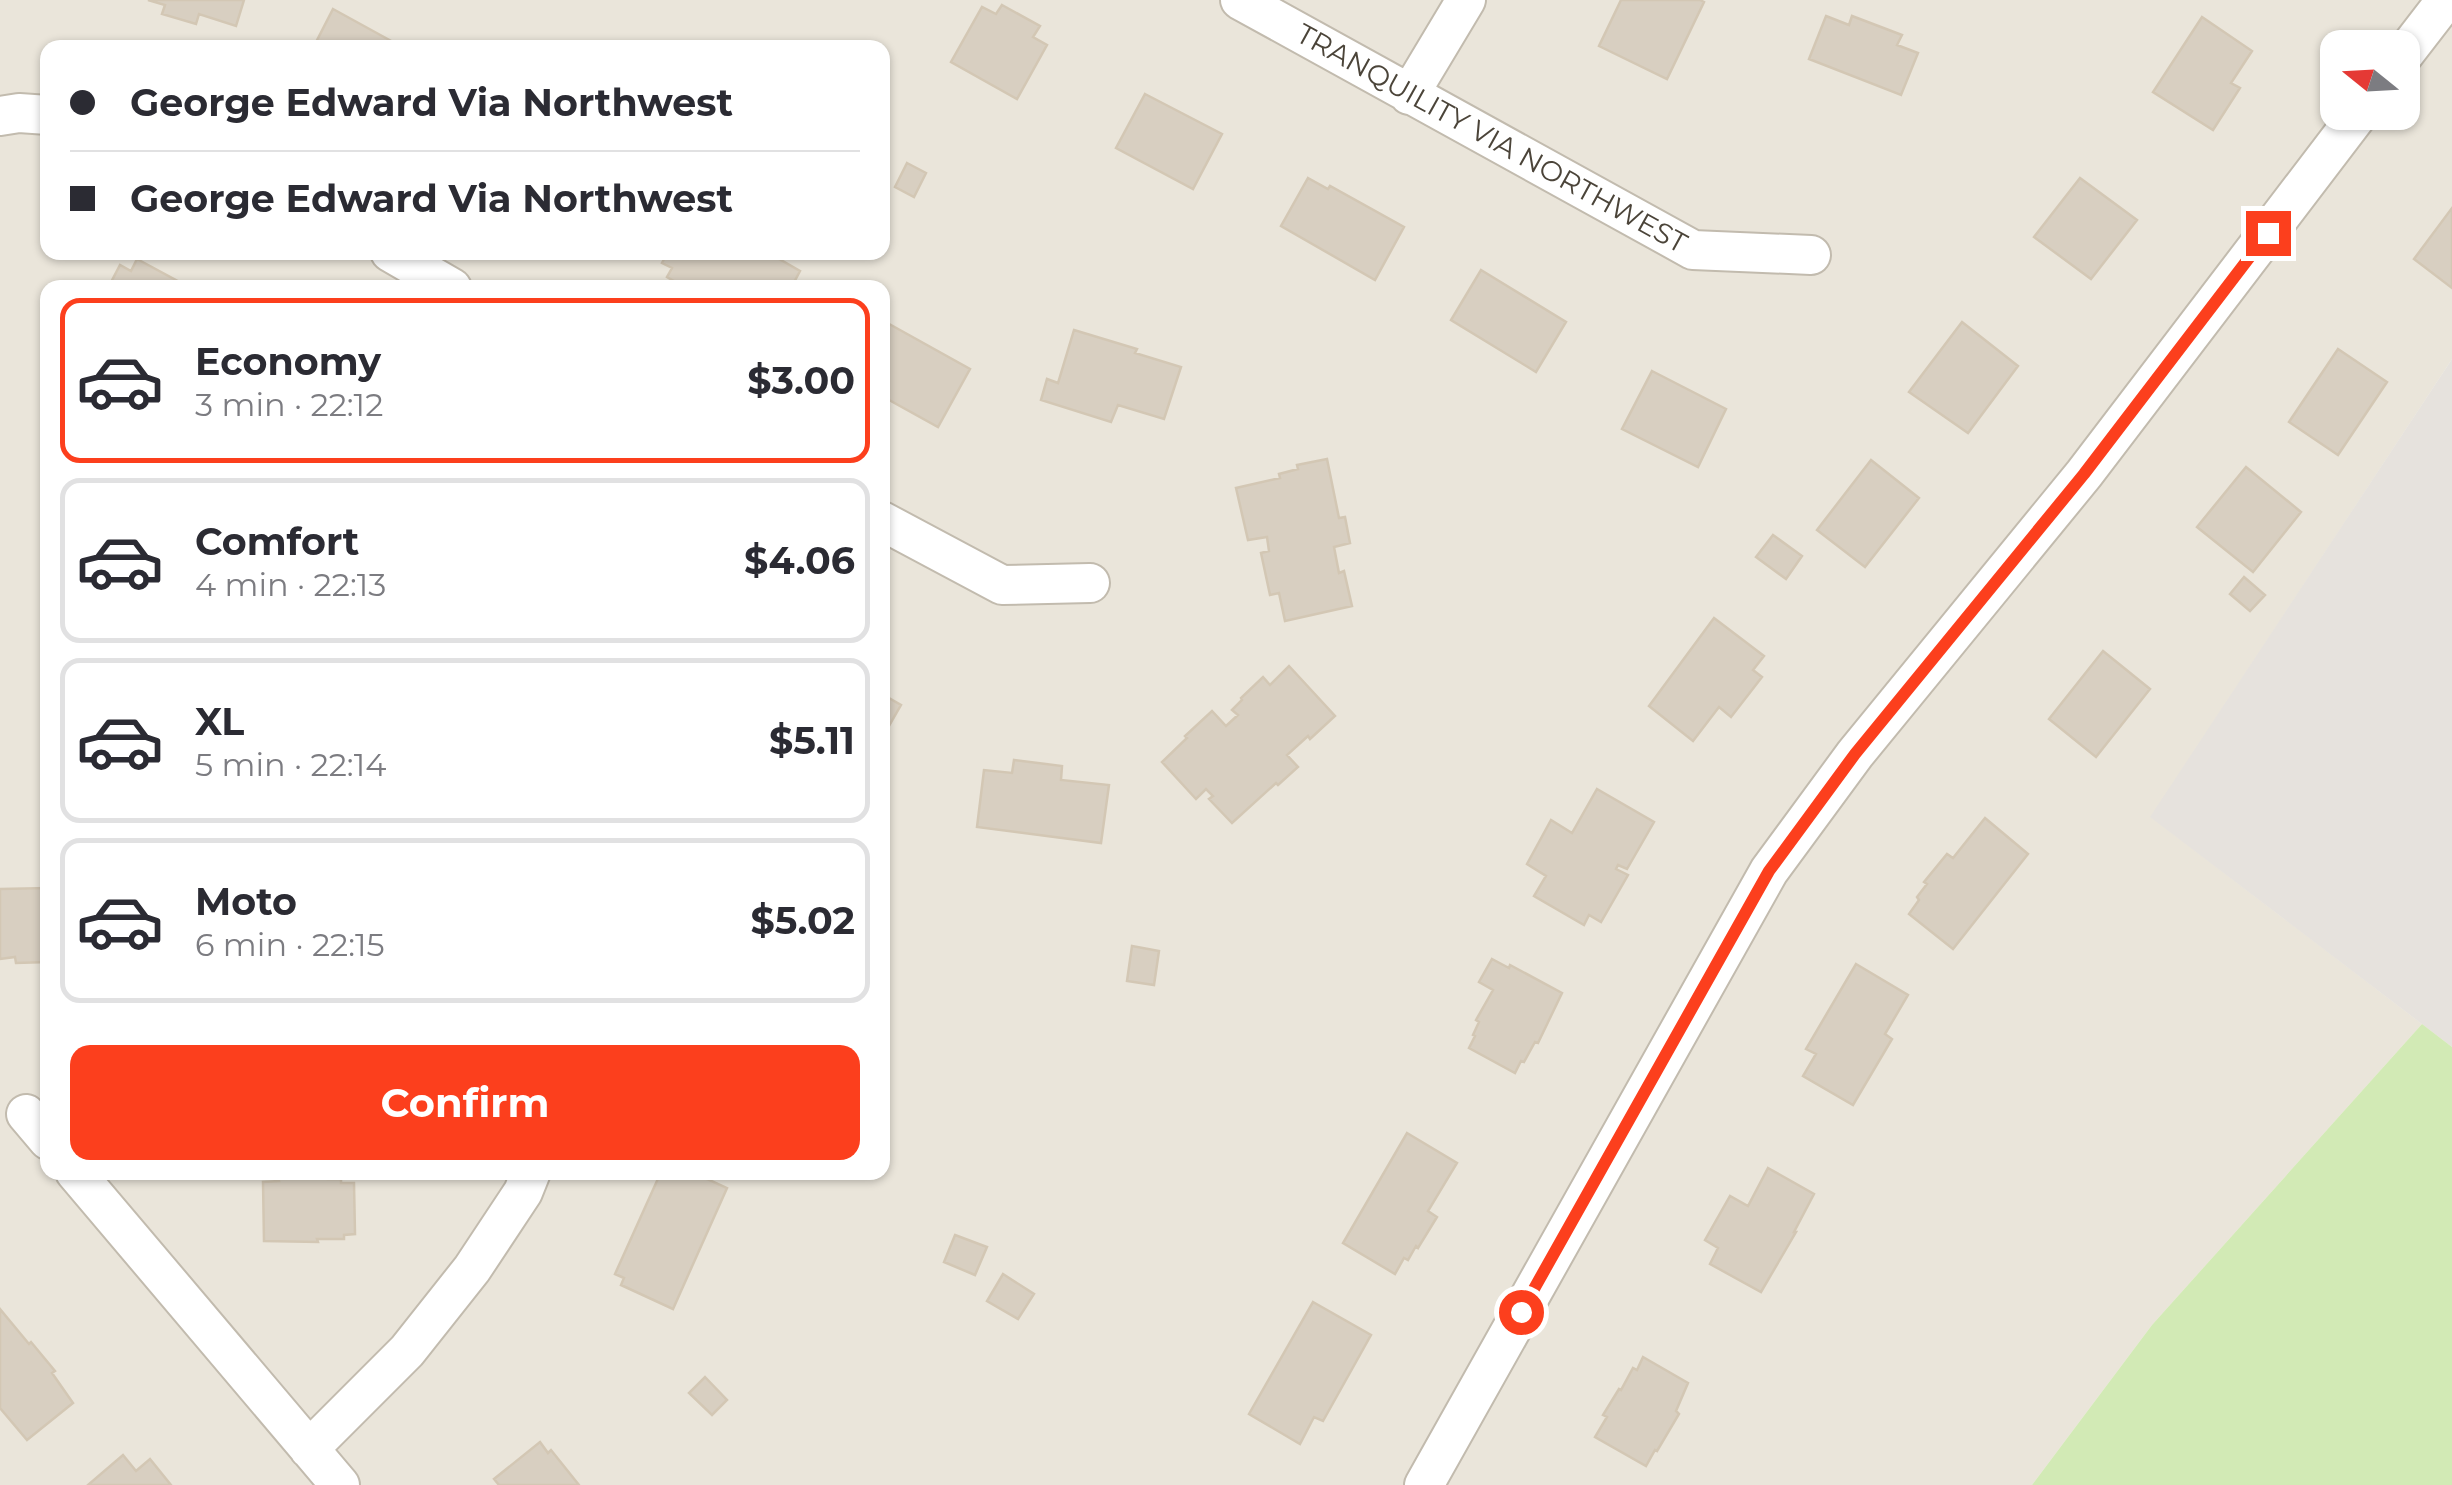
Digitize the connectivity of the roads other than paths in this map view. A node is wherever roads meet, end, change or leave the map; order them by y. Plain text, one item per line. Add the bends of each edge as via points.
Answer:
1 (1240, 0) edge
2 (1466, 0) edge
3 (2446, 0) edge
4 (2420, 34) edge
5 (1409, 94) junction
6 (40, 115) edge
7 (0, 116) edge
8 (2346, 130) edge
9 (1810, 255) dead end
10 (404, 260) edge
11 (438, 280) edge
12 (890, 525) edge
13 (1090, 584) dead end
14 (82, 1180) edge
15 (528, 1180) edge
16 (309, 1449) junction
17 (340, 1485) edge
18 (1424, 1485) edge

1 - 5 street, TRANQUILITY VIA NORTHWEST
2 - 5 street
3 - 4 street
5 - 9 street, TRANQUILITY VIA NORTHWEST via 1693,250
6 - 7 street
8 - 18 street via 1769,871
10 - 11 street
12 - 13 street via 1002,585
14 - 16 street
15 - 16 street via 472,1269 407,1351
16 - 17 street

